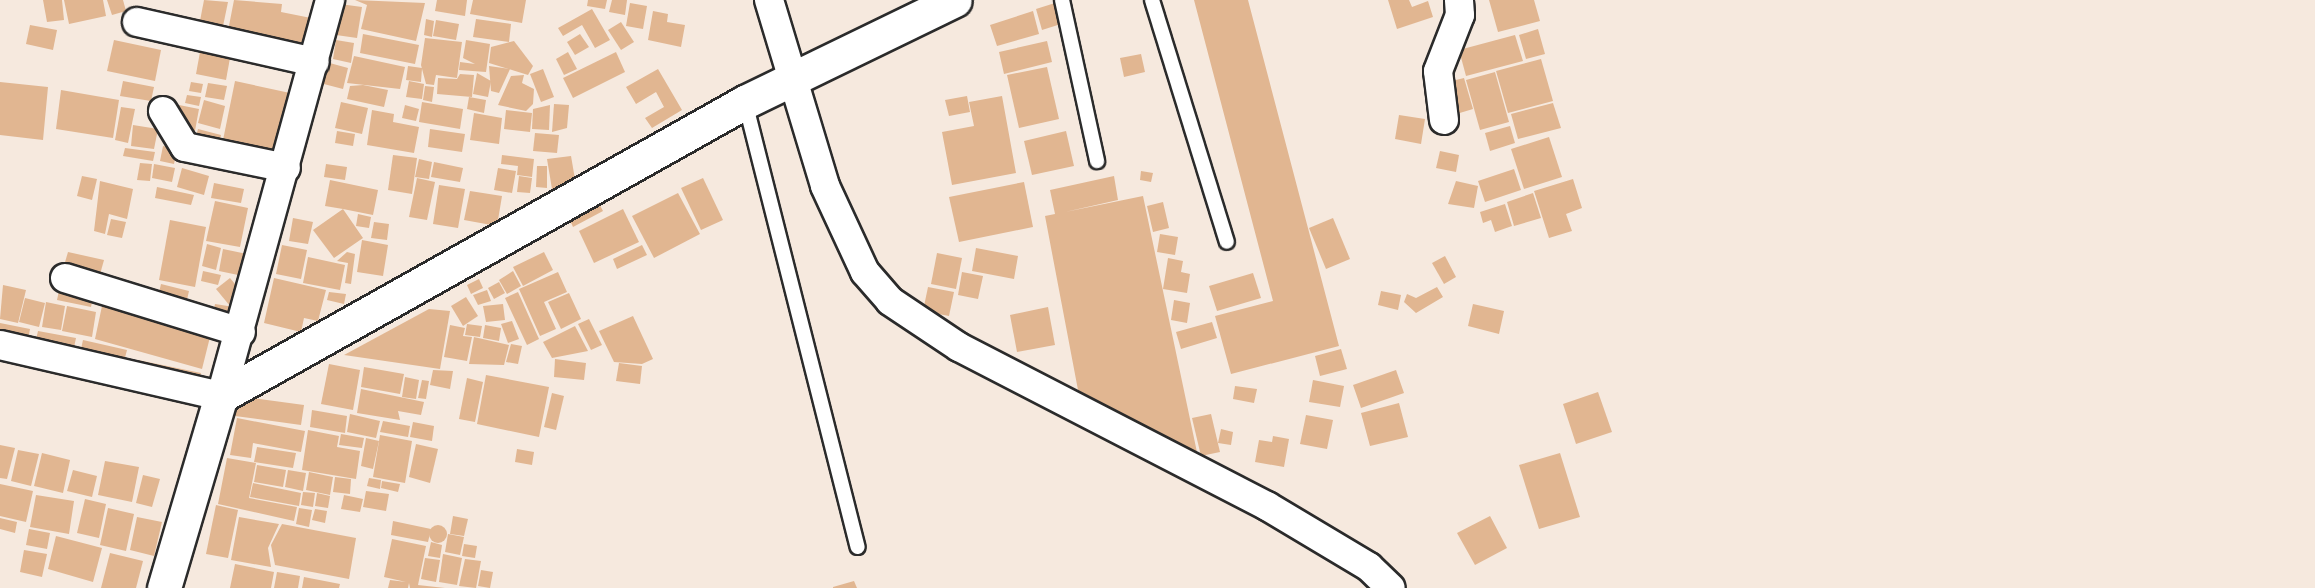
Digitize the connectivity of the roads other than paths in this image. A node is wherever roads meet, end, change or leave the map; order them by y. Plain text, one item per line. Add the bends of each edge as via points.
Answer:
1 (330, 0) edge
2 (769, 0) edge
3 (955, 0) edge
4 (1062, 0) edge
5 (1152, 0) edge
6 (1459, 0) edge
7 (136, 22) dead end
8 (315, 62) junction
9 (789, 80) junction
10 (745, 102) junction
11 (164, 111) dead end
12 (1444, 120) dead end
13 (1097, 161) dead end
14 (286, 168) junction
15 (1227, 242) dead end
16 (65, 278) dead end
17 (241, 332) junction
18 (0, 345) edge
19 (221, 396) junction
20 (858, 547) dead end
21 (164, 588) edge
22 (1391, 588) edge

1 - 8 street
2 - 9 street
3 - 9 main road
4 - 13 lane
5 - 15 lane
6 - 12 street via 1460,15 1438,71
7 - 8 street
8 - 14 street
9 - 10 main road
9 - 22 street via 850,244 890,301 959,347 1277,512 1369,567
10 - 19 main road
10 - 20 lane
11 - 14 street via 185,147
14 - 17 street
16 - 17 street
17 - 19 street
18 - 19 street
19 - 21 main road

